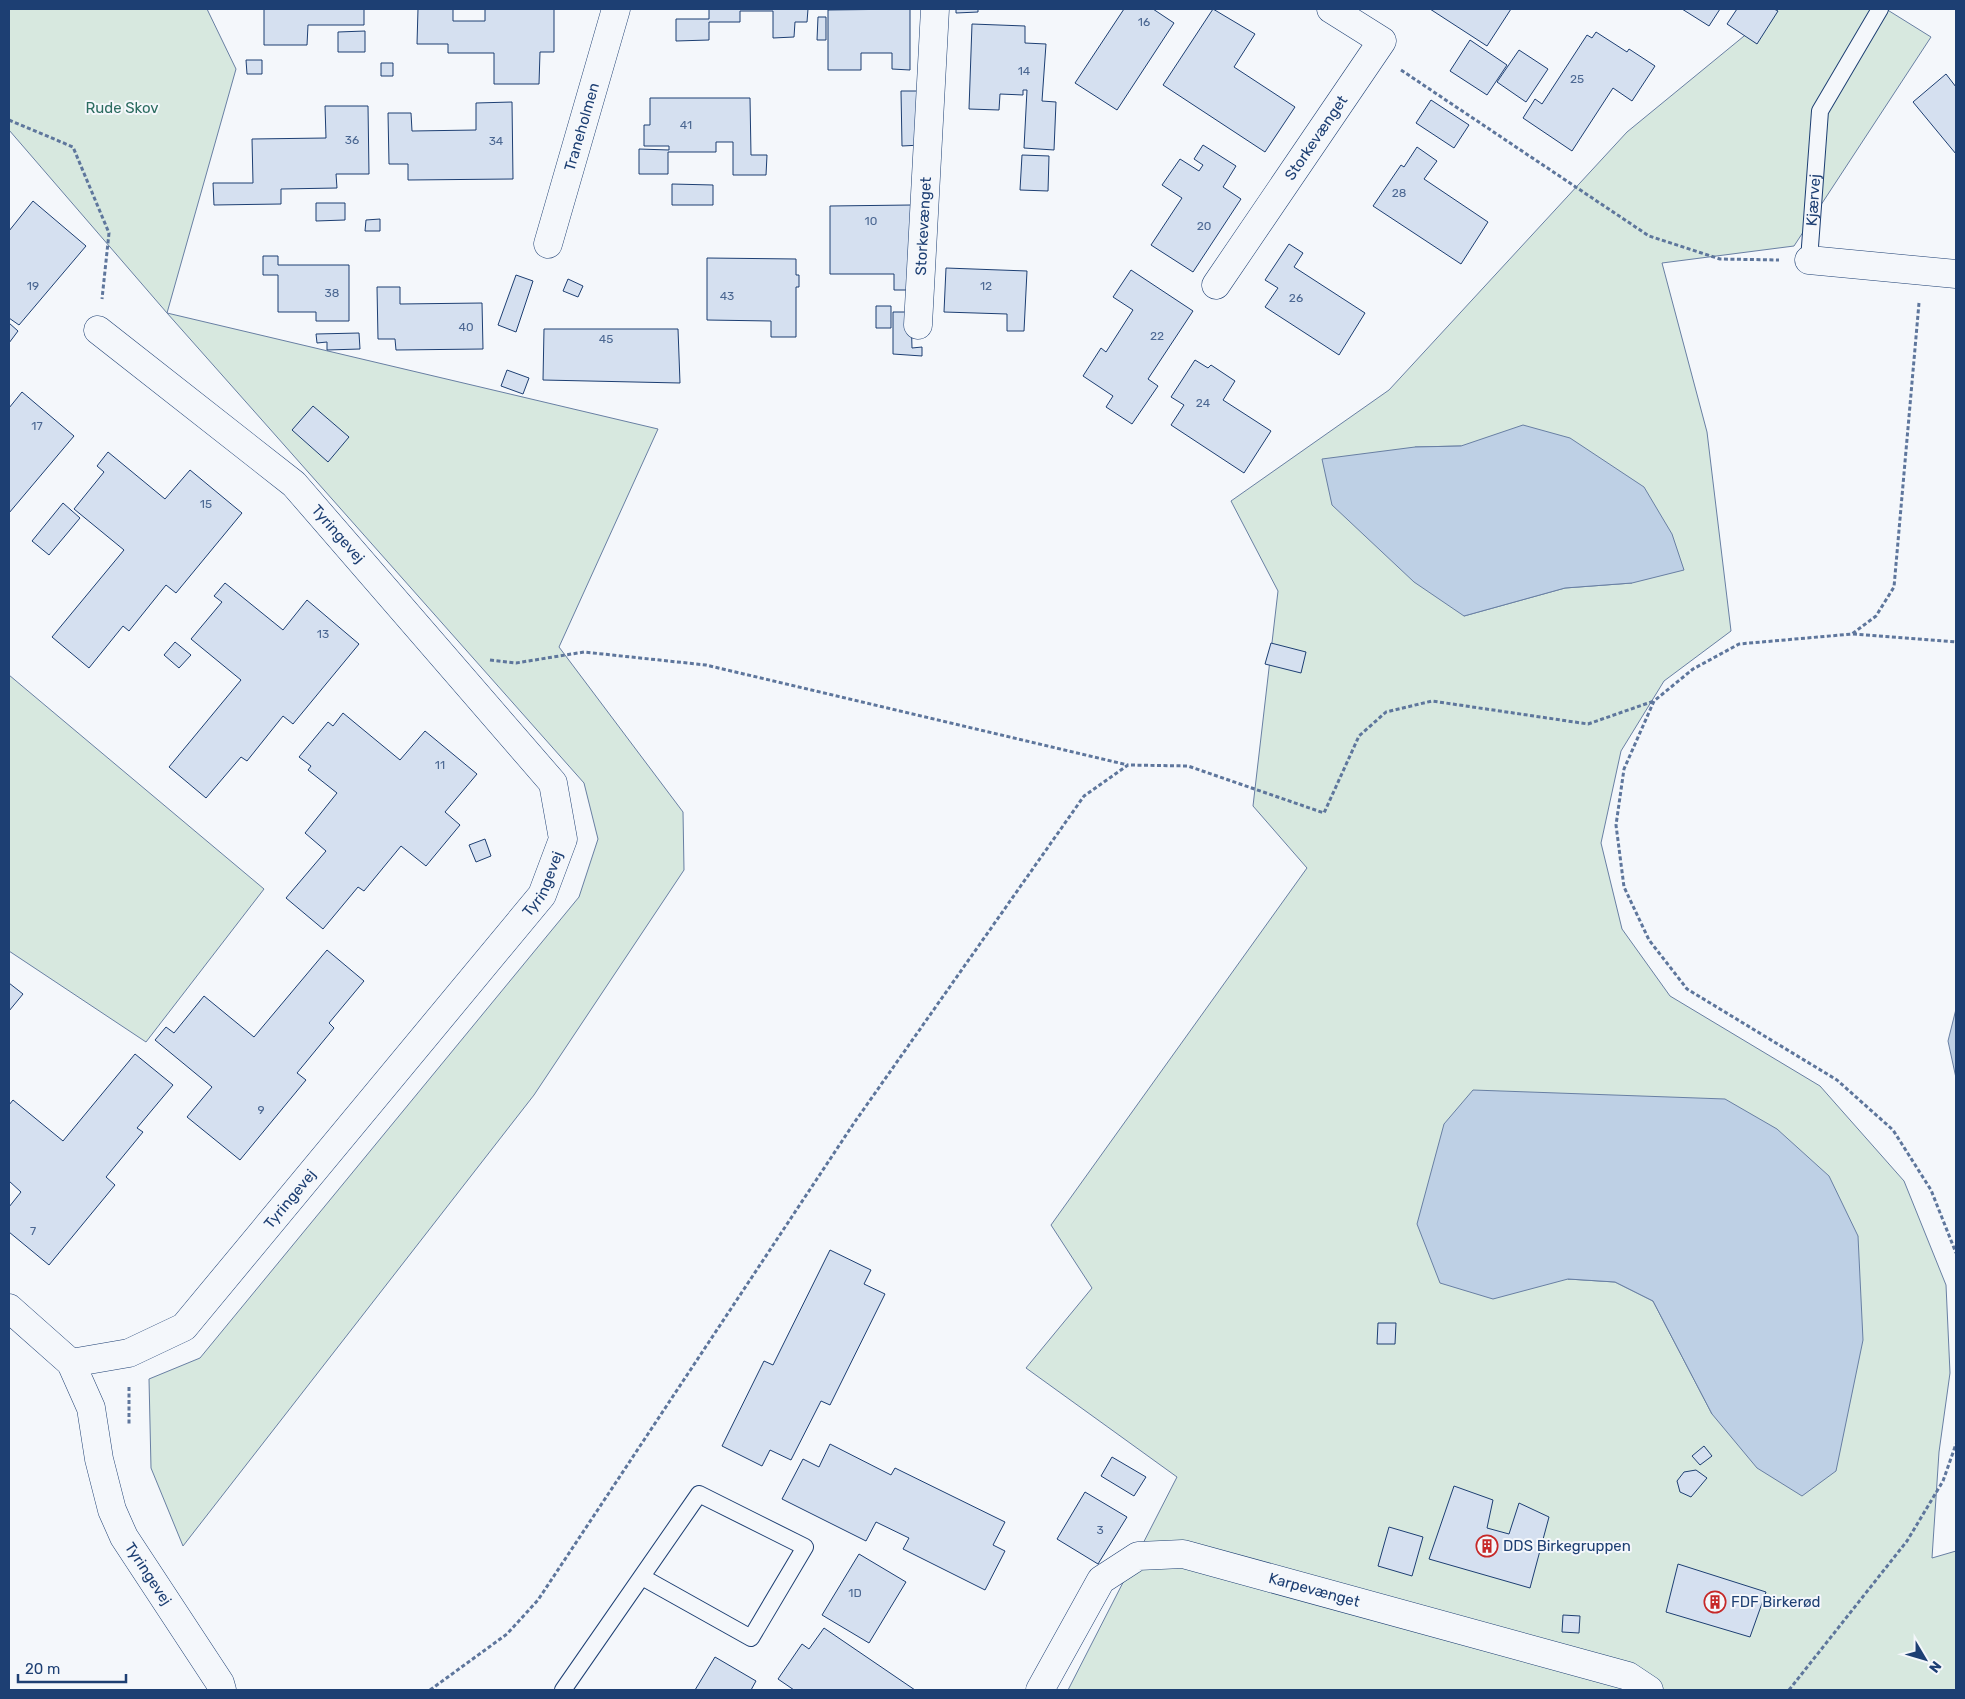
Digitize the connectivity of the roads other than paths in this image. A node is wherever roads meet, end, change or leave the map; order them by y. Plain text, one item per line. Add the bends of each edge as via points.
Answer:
1 (616, 9) edge
2 (936, 9) edge
3 (1331, 9) edge
4 (1880, 9) edge
5 (548, 244) dead end
6 (1809, 260) joint
7 (1956, 274) edge
8 (1216, 285) dead end
9 (918, 325) dead end
10 (98, 330) road end
11 (9, 1308) edge
12 (71, 1363) junction
13 (642, 1577) junction
14 (222, 1690) edge
15 (563, 1690) edge
16 (1040, 1690) edge
17 (1649, 1690) edge

1 - 5 street, Traneholmen
2 - 9 street, Storkevænget
3 - 8 street, Storkevænget via 1382,41
4 - 6 lane, Kjærvej via 1820,111
6 - 7 street
10 - 12 street, Tyringevej via 294,484 553,783 563,839 542,895 184,1327 129,1353
11 - 12 street, Tyringevej
12 - 14 street, Tyringevej via 92,1408 112,1510 124,1537
13 - 13 lane via 699,1494 805,1548 751,1638
13 - 15 lane
16 - 17 street, Karpevænget via 1101,1580 1138,1556 1183,1554 1628,1676

